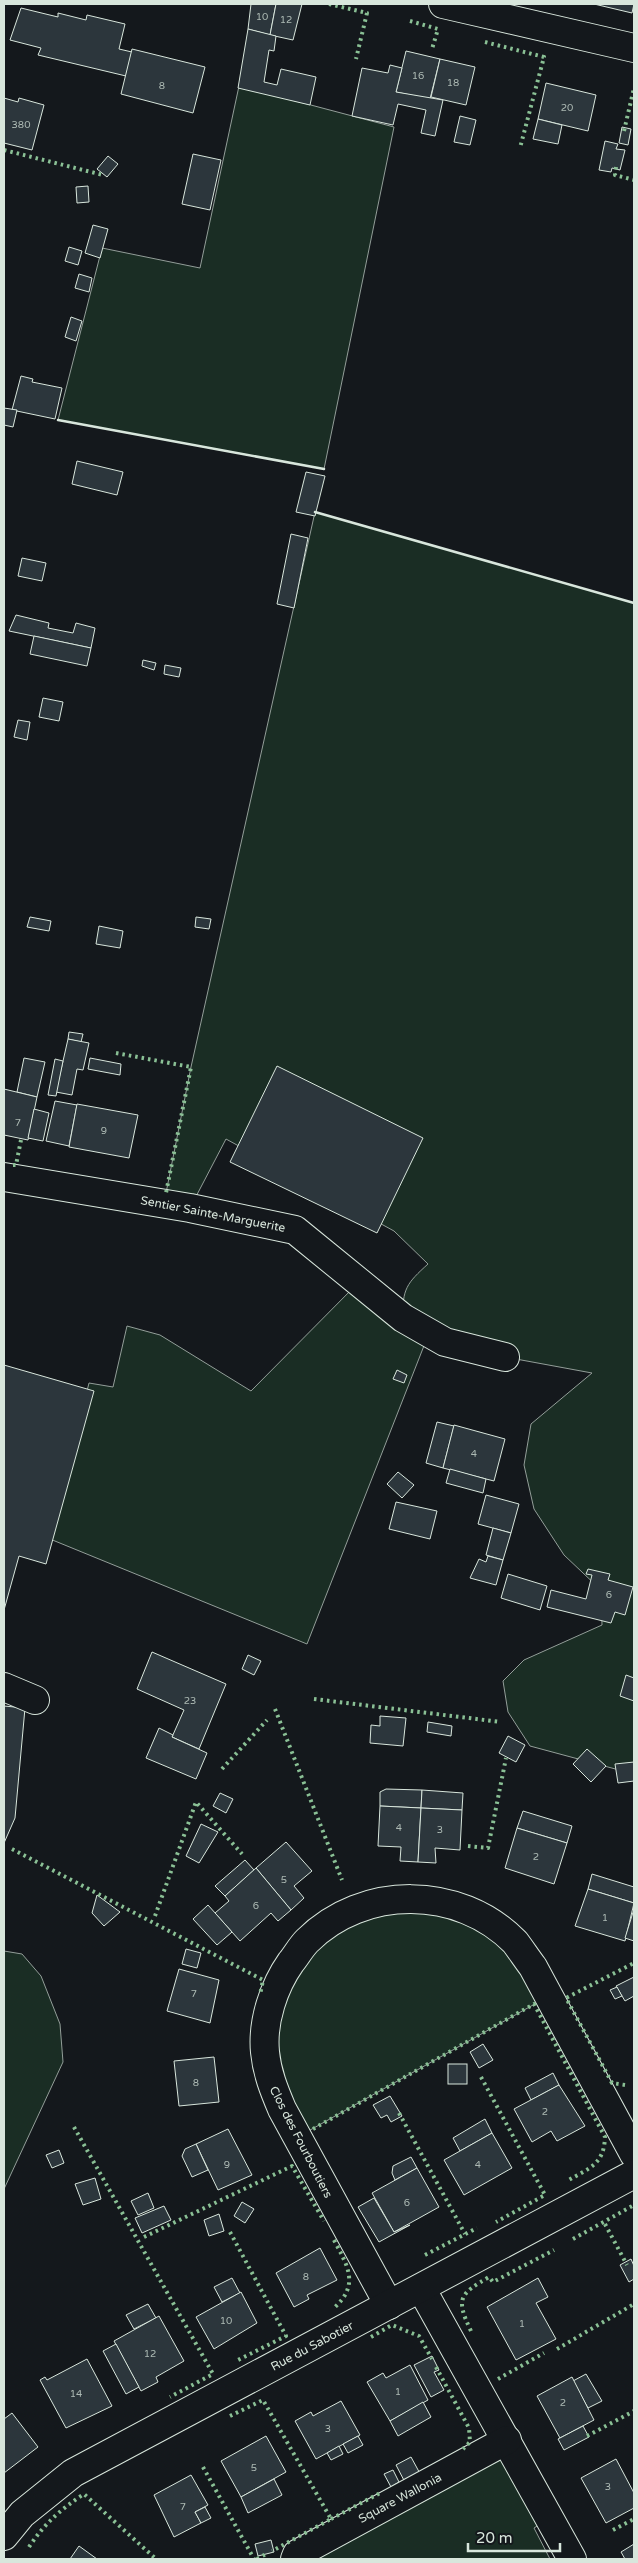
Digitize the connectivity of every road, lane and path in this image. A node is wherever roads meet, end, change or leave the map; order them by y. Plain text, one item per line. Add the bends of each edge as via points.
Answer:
1 (442, 4) edge
2 (634, 48) edge
3 (4, 1177) edge
4 (505, 1357) dead end
5 (4, 1686) edge
6 (35, 1700) dead end
7 (634, 2154) edge
8 (634, 2174) edge
9 (422, 2288) junction
10 (389, 2305) junction
11 (507, 2440) junction
12 (4, 2536) edge
13 (295, 2559) edge
14 (572, 2559) edge

1 - 2 street
3 - 4 street, Sentier Sainte-Marguerite via 190,1208 295,1230 403,1318 445,1342
5 - 6 street
7 - 10 street, Clos des Fourboutiers via 533,1967 515,1943 494,1925 467,1910 436,1900 405,1898 365,1905 333,1920 306,1941 282,1975 270,2006 265,2049 270,2081 282,2109
8 - 9 street, Rue du Sabotier
9 - 10 street, Rue du Sabotier
9 - 11 street
10 - 12 street, Rue du Sabotier via 72,2473 22,2514
11 - 13 street, Square Wallonia via 297,2554
11 - 14 street

